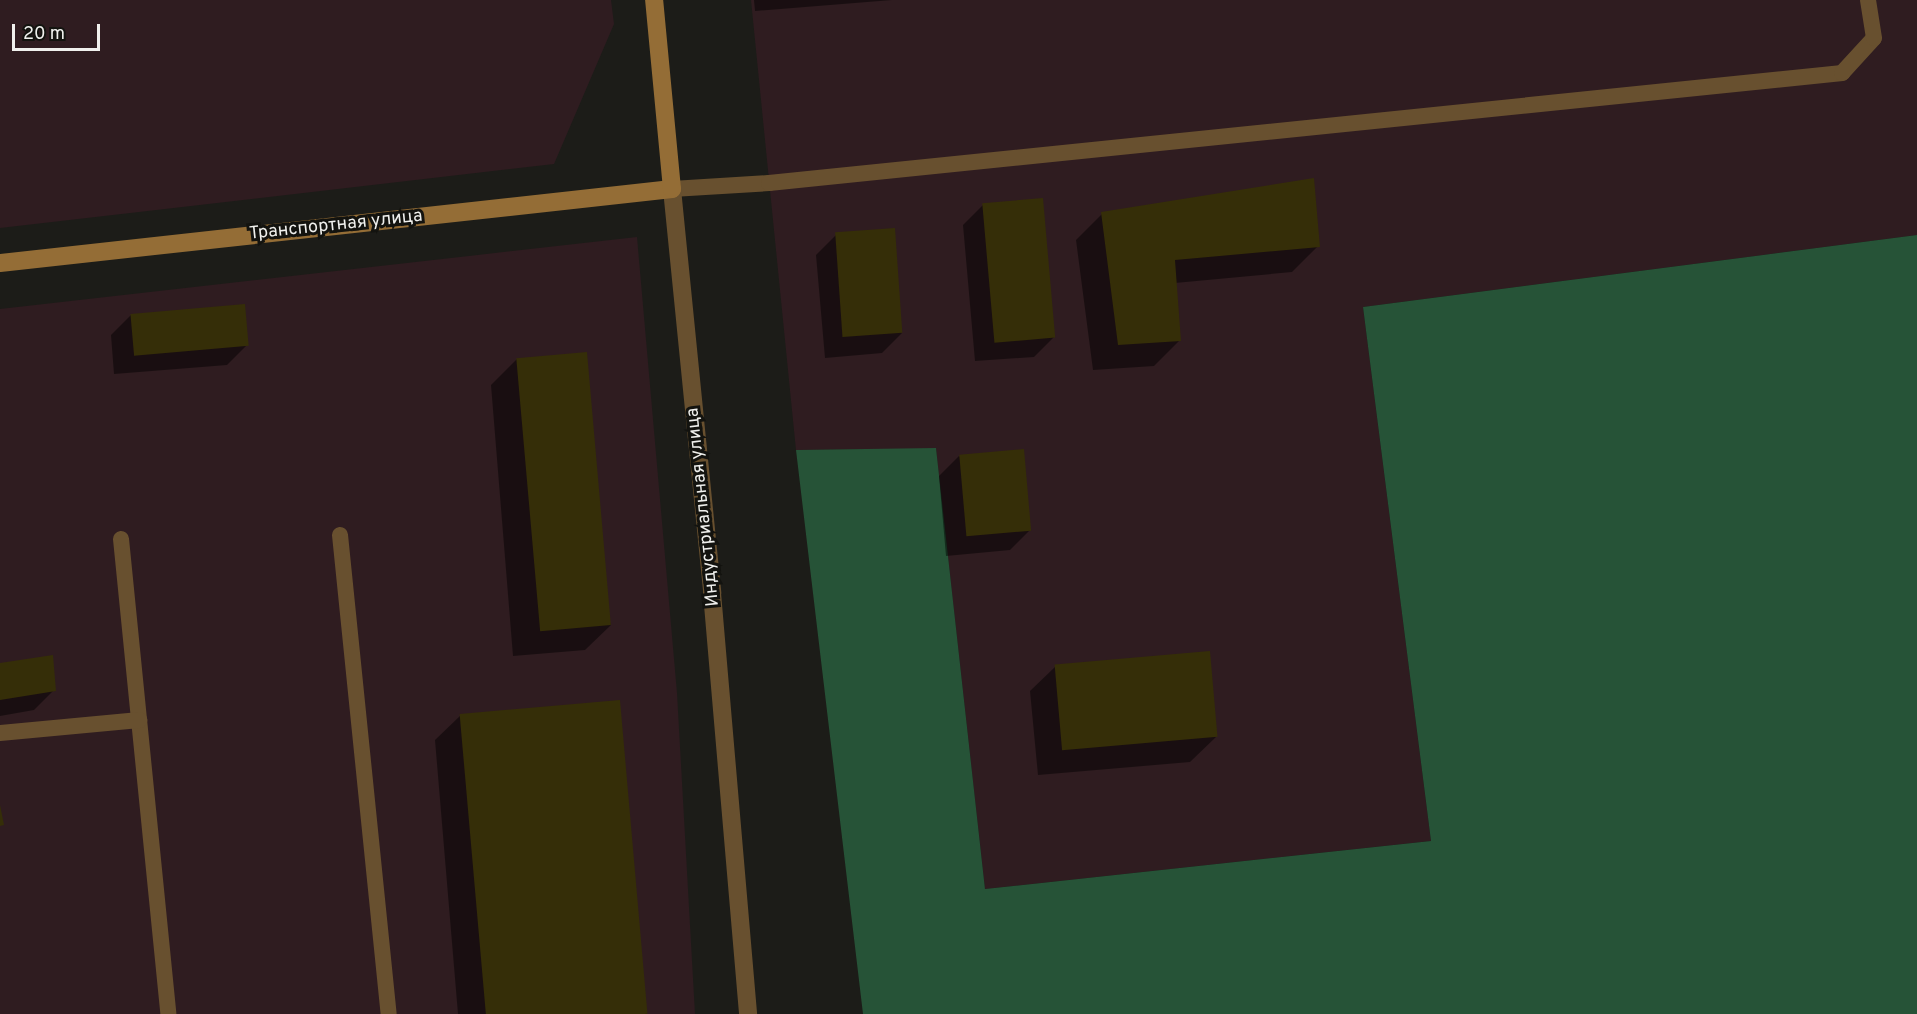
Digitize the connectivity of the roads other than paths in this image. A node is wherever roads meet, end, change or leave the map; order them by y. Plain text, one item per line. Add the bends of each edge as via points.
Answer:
1 (654, 0) edge
2 (1868, 0) edge
3 (672, 189) junction
4 (0, 263) edge
5 (340, 535) dead end
6 (121, 539) dead end
7 (139, 720) junction
8 (0, 733) edge
9 (168, 1014) edge
10 (389, 1014) edge
11 (748, 1014) edge

1 - 3 street, Индустриальная улица
2 - 3 lane via 1874,38 1842,73 769,183
3 - 4 street, Транспортная улица
3 - 11 street, Индустриальная улица
5 - 10 lane
6 - 7 lane
7 - 8 lane
7 - 9 lane

